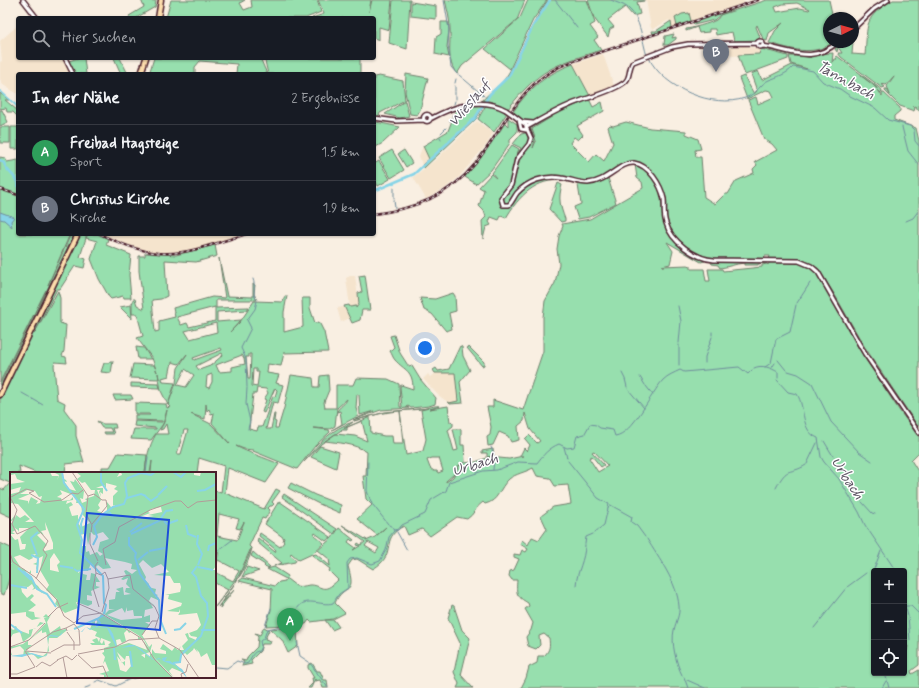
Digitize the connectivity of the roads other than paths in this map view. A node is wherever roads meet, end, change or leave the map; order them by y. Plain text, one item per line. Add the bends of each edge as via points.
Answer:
1 (23, 0) edge
2 (162, 0) edge
3 (888, 0) edge
4 (35, 16) edge
5 (159, 16) edge
6 (859, 23) edge
7 (830, 48) edge
8 (66, 60) edge
9 (147, 60) edge
10 (147, 60) edge
11 (72, 72) edge
12 (142, 72) edge
13 (142, 72) edge
14 (429, 117) junction
15 (376, 118) edge
16 (424, 119) junction
17 (533, 123) junction
18 (524, 125) junction
19 (76, 236) edge
20 (76, 236) edge
21 (0, 389) edge
22 (0, 395) edge
23 (919, 433) edge

1 - 4 main road
2 - 5 highway
3 - 6 main road
7 - 17 main road via 814,54 800,55 757,44 688,44 672,47 631,64 628,79 623,83
8 - 11 main road
9 - 12 highway
10 - 13 highway
14 - 16 main road via 426,115
14 - 16 main road via 427,122
14 - 18 main road, bridge via 465,104 479,102 506,110
15 - 16 main road via 408,121
17 - 18 main road
17 - 18 main road
18 - 23 main road via 531,138 517,159 512,182 501,198 502,204 509,205 523,187 542,178 556,177 582,182 601,180 626,164 639,165 651,174 661,189 666,222 671,234 694,254 714,260 794,261 806,263 815,269 865,354
19 - 21 highway
20 - 22 highway

